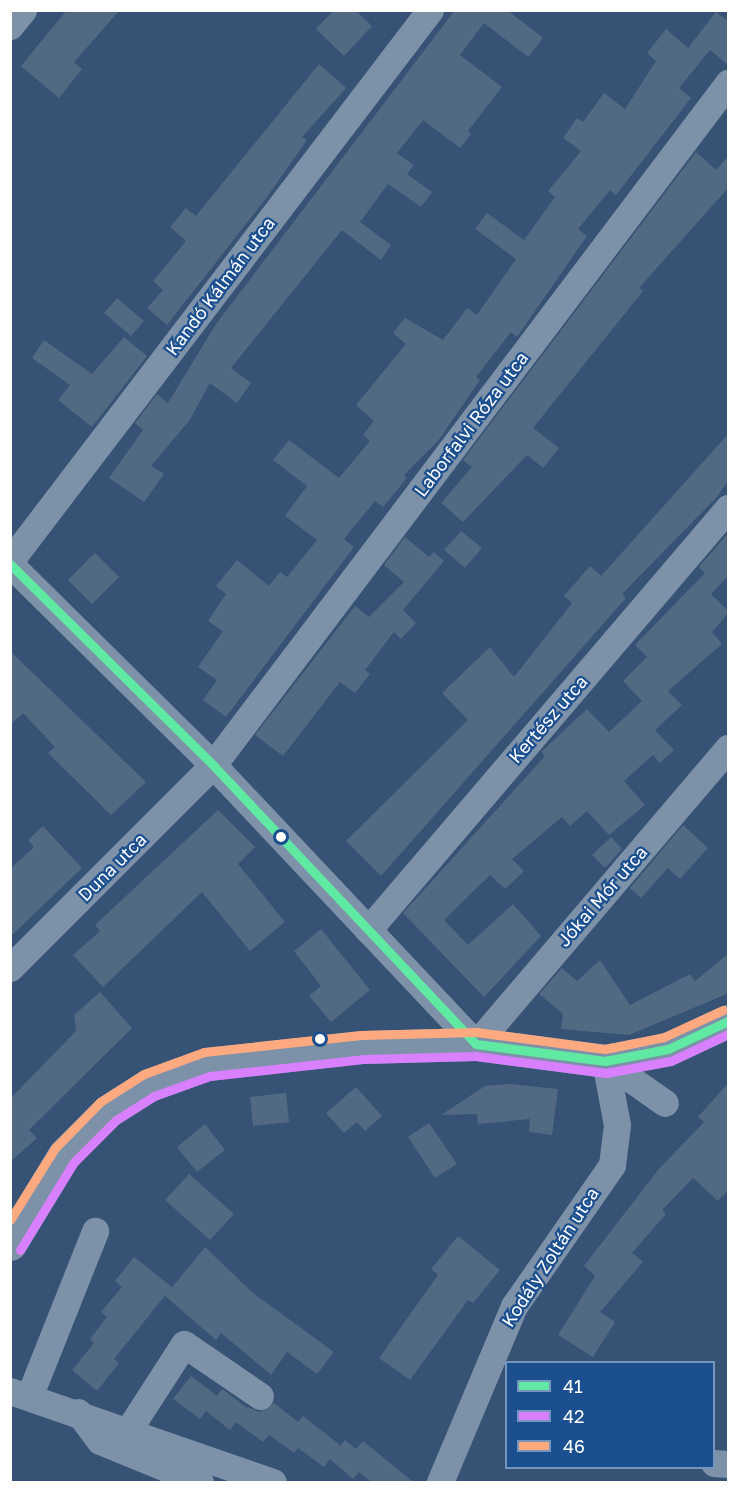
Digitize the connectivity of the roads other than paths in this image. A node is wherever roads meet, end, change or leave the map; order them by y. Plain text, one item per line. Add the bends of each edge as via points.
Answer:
1 (23, 10) edge
2 (430, 10) edge
3 (10, 26) edge
4 (729, 83) edge
5 (729, 508) edge
6 (10, 563) edge
7 (729, 748) edge
8 (213, 765) junction
9 (368, 930) junction
10 (10, 968) edge
11 (729, 1021) edge
12 (476, 1044) junction
13 (605, 1061) junction
14 (665, 1103) dead end
15 (15, 1228) edge
16 (94, 1232) dead end
17 (499, 1357) edge
18 (20, 1394) edge
19 (260, 1396) dead end
20 (78, 1412) junction
21 (129, 1429) junction
22 (200, 1482) edge
23 (273, 1482) edge
24 (440, 1482) edge

1 - 3 street
2 - 6 street, Kandó Kálmán utca
4 - 8 street, Laborfalvi Róza utca
5 - 9 street, Kertész utca
6 - 8 street
7 - 12 street, Jókai Mór utca
8 - 9 street
8 - 10 street, Duna utca
9 - 12 street
11 - 13 street via 668,1049
12 - 13 street
12 - 15 street via 288,1053 207,1064 149,1085 108,1112 64,1155
13 - 14 street
13 - 17 street, Kodály Zoltán utca via 616,1125 612,1165 514,1306
16 - 18 street
17 - 24 street, Kodály Zoltán utca
18 - 20 street
19 - 21 street via 184,1344
20 - 21 street
20 - 22 street via 100,1441
21 - 23 street

